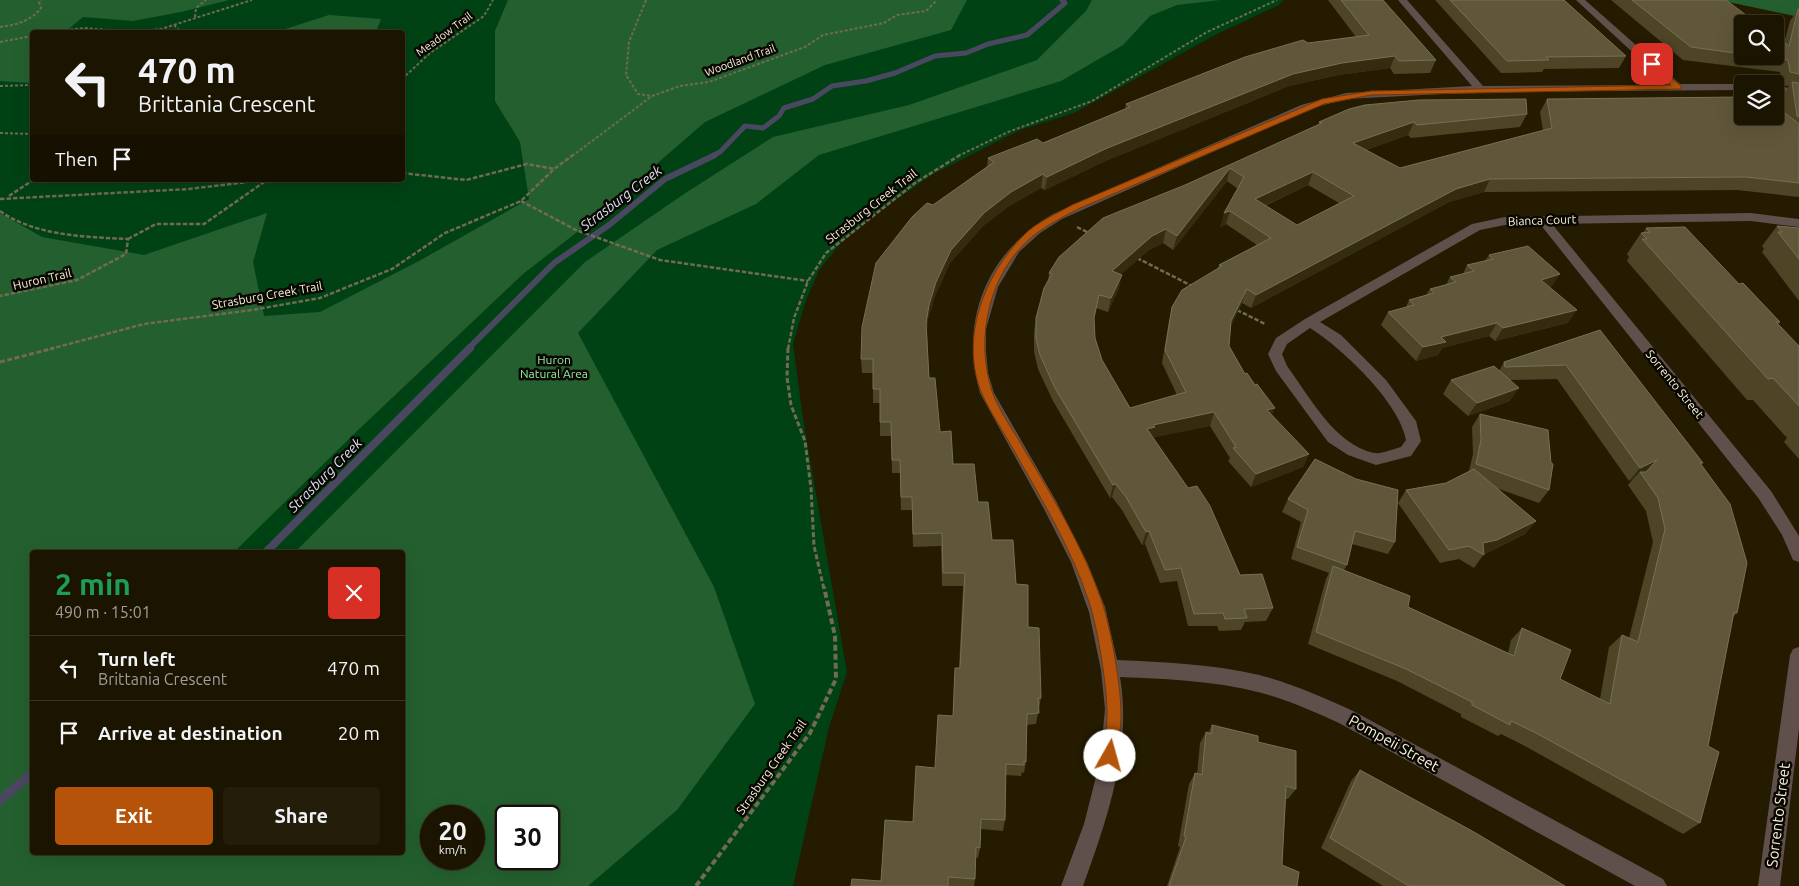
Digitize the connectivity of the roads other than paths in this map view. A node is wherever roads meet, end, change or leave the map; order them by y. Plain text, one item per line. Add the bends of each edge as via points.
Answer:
1 (1402, 0) edge
2 (1580, 0) edge
3 (1734, 87) edge
4 (1678, 88) junction
5 (1480, 90) junction
6 (1784, 90) edge
7 (1799, 92) edge
8 (1543, 220) junction
9 (1799, 223) edge
10 (1310, 322) junction
11 (1799, 555) edge
12 (1799, 655) edge
13 (1109, 668) junction
14 (1072, 886) edge
15 (1656, 886) edge
16 (1768, 886) edge

1 - 5 street
2 - 4 street
3 - 4 street
4 - 5 street
5 - 13 street via 1371,93 1322,102 1058,216 1028,236 1010,256 992,285 980,319 979,358 987,393 1062,525 1096,603
6 - 7 street
8 - 9 street, Bianca Court via 1751,217
8 - 10 street, Bianca Court via 1505,221 1476,227
8 - 11 street, Sorrento Street via 1764,495 1789,532
10 - 10 street, Bianca Court via 1281,341 1275,354 1281,368 1333,438 1353,451 1376,458 1406,452 1414,441 1411,425 1381,384 1336,338
12 - 16 street, Sorrento Street
13 - 14 street via 1114,717 1108,775 1092,835
13 - 15 street, Pompeii Street via 1166,670 1247,681 1294,694 1346,717

